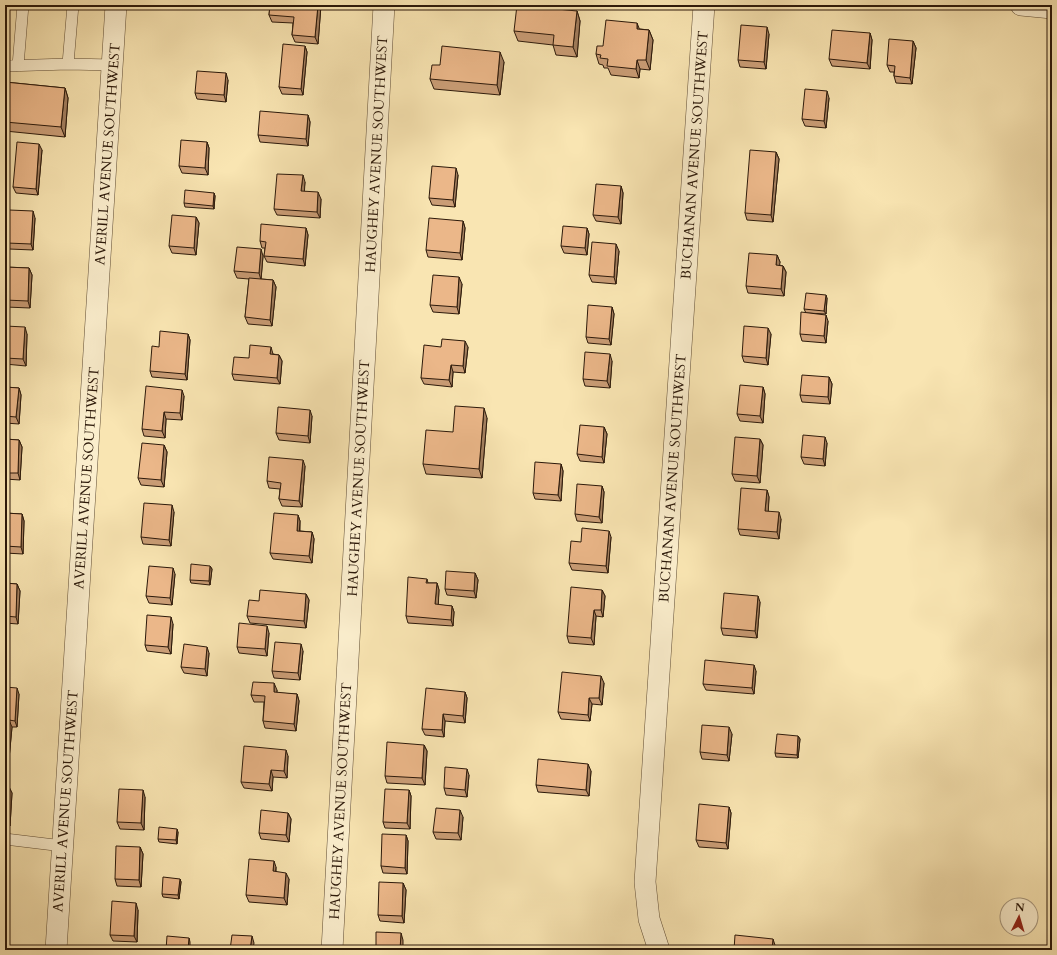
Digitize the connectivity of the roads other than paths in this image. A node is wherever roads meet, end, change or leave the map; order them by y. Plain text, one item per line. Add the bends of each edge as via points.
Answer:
1 (23, 5) edge
2 (73, 5) edge
3 (116, 5) edge
4 (384, 5) edge
5 (704, 5) edge
6 (1021, 5) edge
7 (1052, 8) edge
8 (68, 64) junction
9 (112, 65) junction
10 (5, 66) edge
11 (18, 66) junction
12 (5, 839) edge
13 (62, 846) junction
14 (56, 950) edge
15 (332, 950) edge
16 (659, 950) edge

1 - 11 lane
2 - 8 lane
3 - 9 street, AVERILL AVENUE SOUTHWEST
4 - 15 street, HAUGHEY AVENUE SOUTHWEST
5 - 16 street, BUCHANAN AVENUE SOUTHWEST via 645,882 648,919
6 - 7 street
8 - 9 lane
8 - 11 lane
9 - 13 street, AVERILL AVENUE SOUTHWEST
10 - 11 lane
12 - 13 lane
13 - 14 street, AVERILL AVENUE SOUTHWEST

